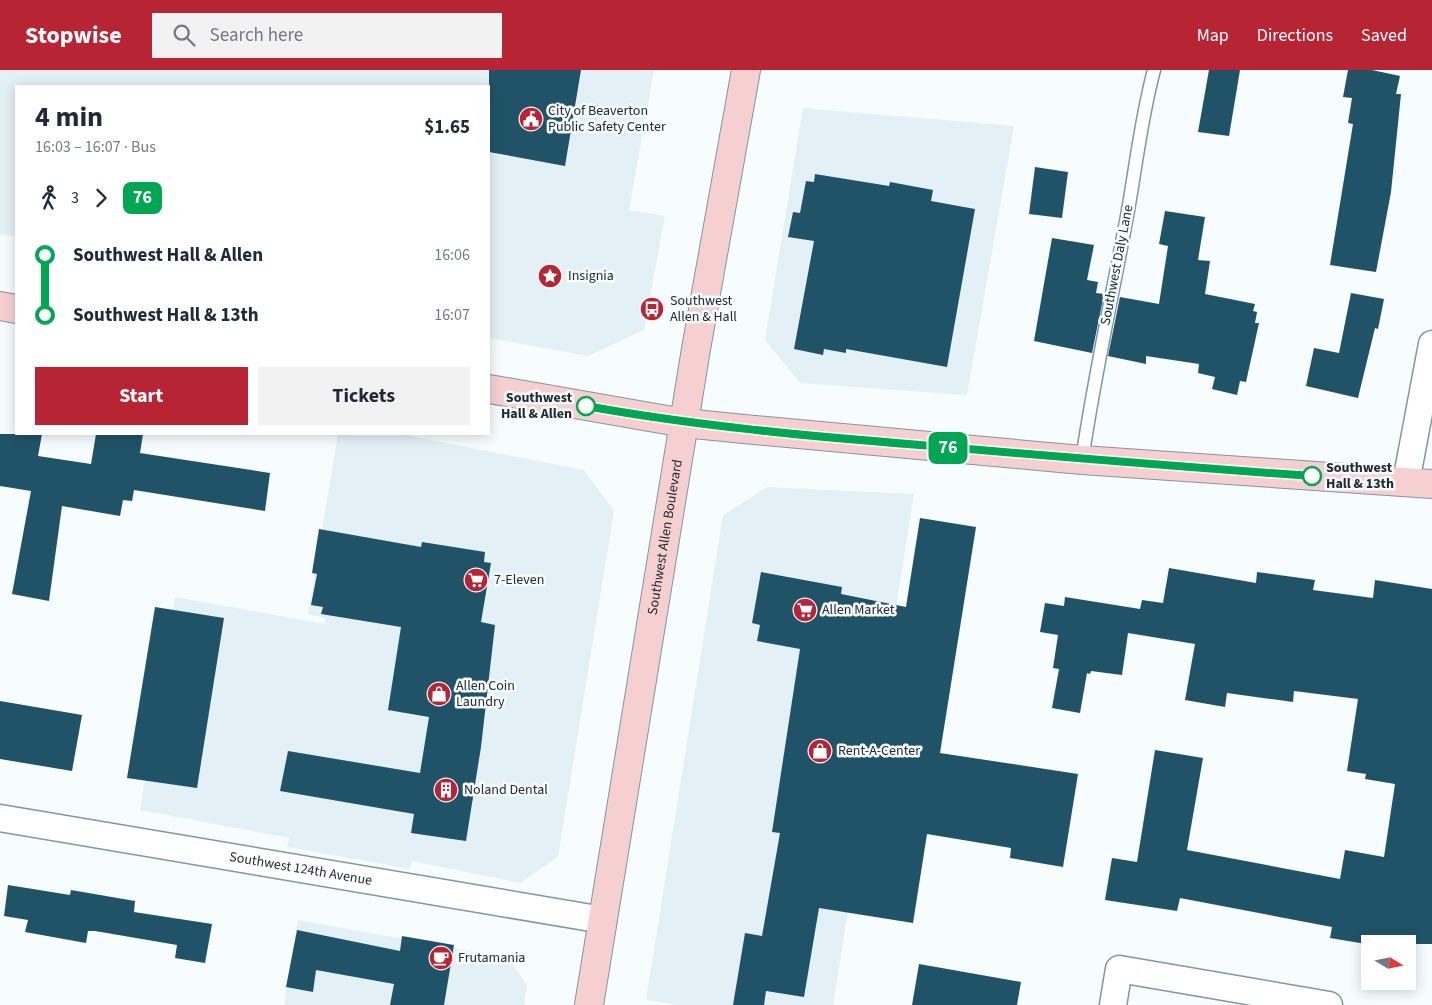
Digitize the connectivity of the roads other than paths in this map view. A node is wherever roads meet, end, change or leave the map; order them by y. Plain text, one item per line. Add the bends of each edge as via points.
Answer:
1 (746, 70) edge
2 (1154, 70) edge
3 (0, 306) edge
4 (15, 309) edge
5 (1432, 344) edge
6 (490, 390) edge
7 (684, 423) junction
8 (1082, 460) junction
9 (1419, 483) edge
10 (0, 818) edge
11 (603, 920) junction
12 (590, 1005) edge
13 (1113, 1005) edge
14 (1330, 1005) edge

1 - 7 main road, Southwest Allen Boulevard
2 - 8 lane, Southwest Daly Lane via 1092,391
3 - 4 main road
5 - 9 street
6 - 7 main road
7 - 8 main road
7 - 11 main road, Southwest Allen Boulevard
8 - 9 main road
10 - 11 street, Southwest 124th Avenue
11 - 12 main road, Southwest Allen Boulevard
13 - 14 street via 1119,969

